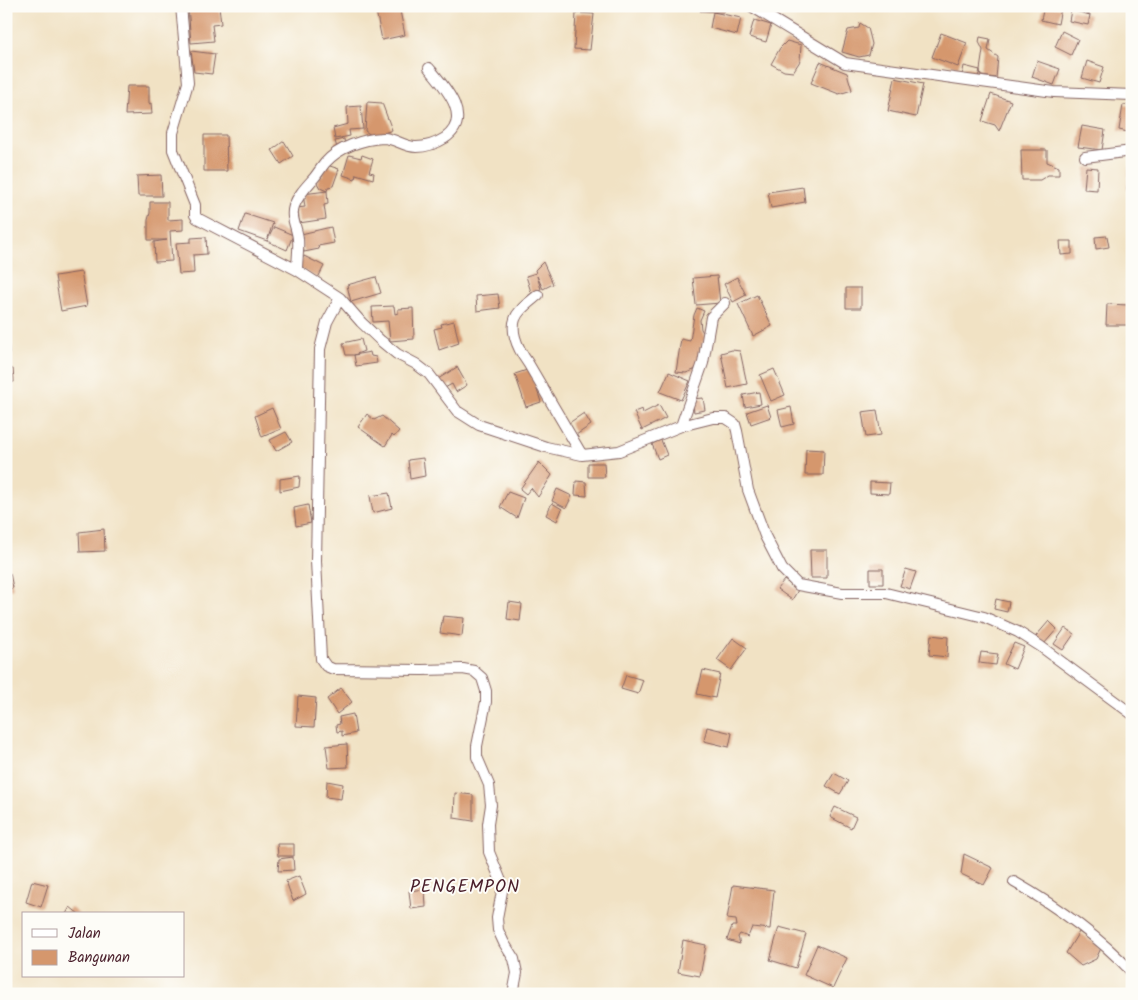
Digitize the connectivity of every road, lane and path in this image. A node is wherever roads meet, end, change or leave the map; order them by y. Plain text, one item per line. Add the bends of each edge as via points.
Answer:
1 (181, 6) edge
2 (751, 6) edge
3 (428, 68) dead end
4 (1132, 95) edge
5 (1132, 152) edge
6 (1086, 156) dead end
7 (297, 270) junction
8 (538, 295) dead end
9 (340, 298) junction
10 (724, 303) dead end
11 (681, 426) junction
12 (582, 455) junction
13 (1132, 714) edge
14 (1014, 882) dead end
15 (1132, 972) edge
16 (513, 994) edge

1 - 7 street via 188,83 172,142 195,205 194,215
2 - 4 street via 843,63 1054,92
3 - 7 street via 455,104 458,116 451,134 429,145 414,147 391,139 373,140 341,150 326,162 294,205 292,215 298,237
5 - 6 street
7 - 9 street
8 - 12 street via 518,312 514,324 516,340
9 - 12 street via 381,341 429,374 457,411 467,418 508,435
9 - 16 street via 326,322 320,349 316,561 321,659 334,669 463,669 474,671 482,678 486,702 477,757 489,785 489,852 503,886 498,930 514,959 517,973
10 - 11 street via 710,317 702,363
11 - 12 street via 619,451
11 - 13 street via 713,418 726,418 734,424 748,490 765,536 782,569 798,585 842,593 886,593 984,617 1040,646
14 - 15 street via 1091,936

